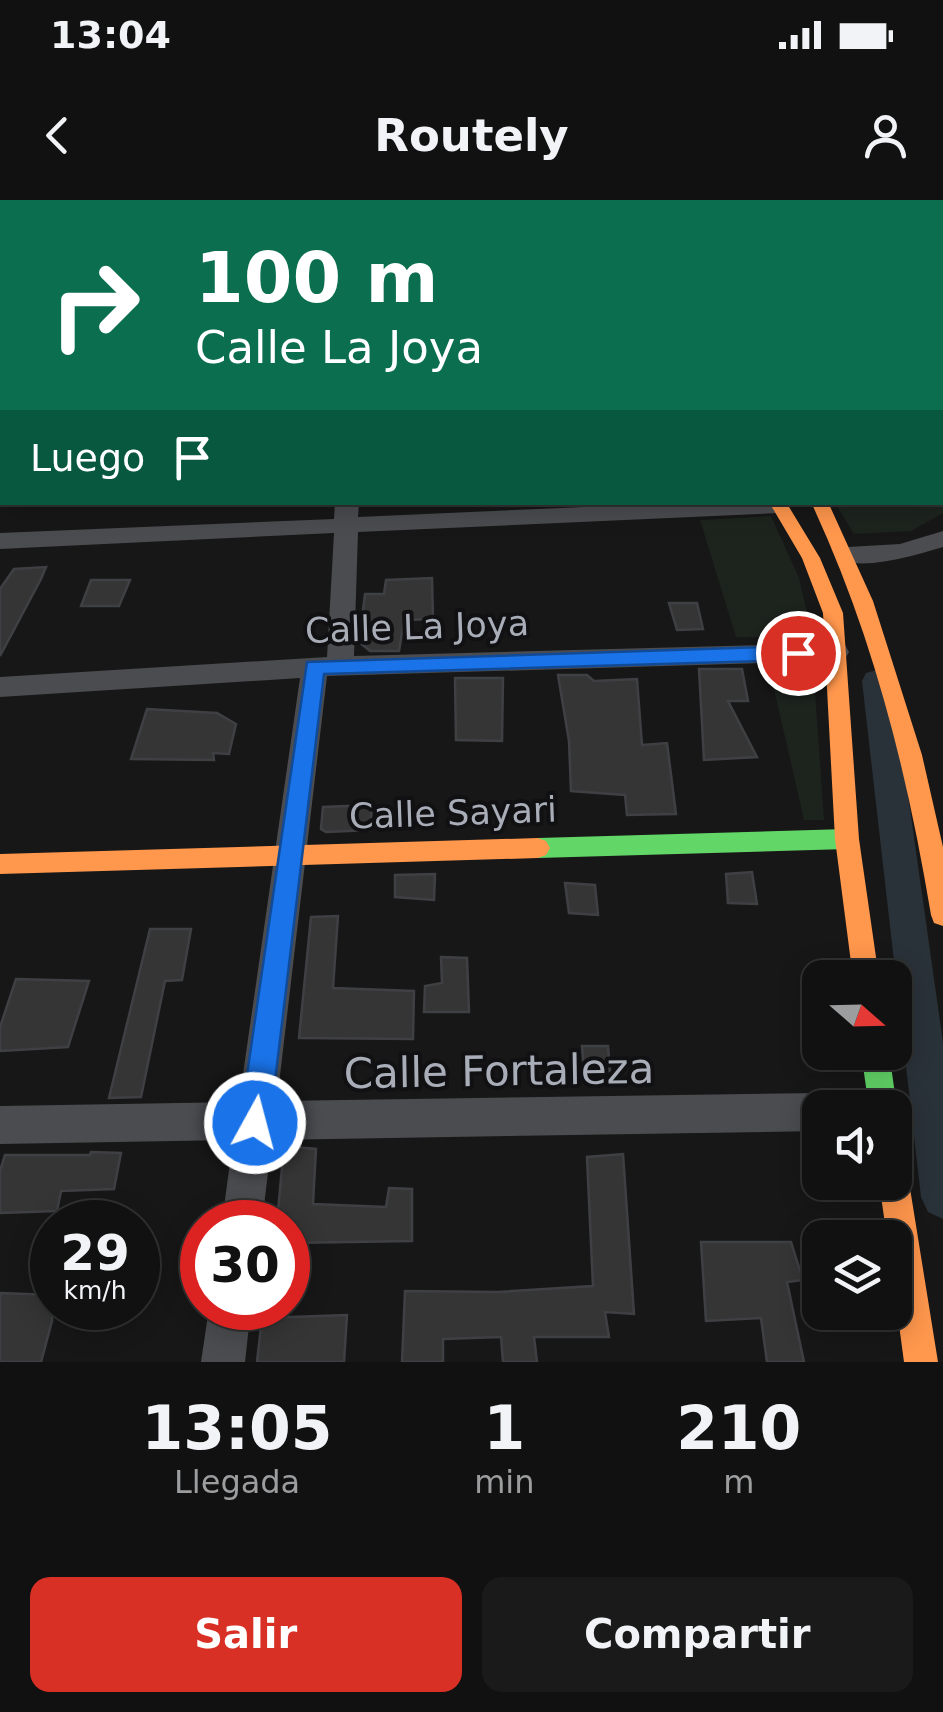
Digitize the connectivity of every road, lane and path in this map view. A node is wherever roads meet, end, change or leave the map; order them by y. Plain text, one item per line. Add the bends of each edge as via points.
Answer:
1 (735, 505) edge
2 (779, 505) edge
3 (821, 505) edge
4 (347, 514) edge
5 (943, 539) edge
6 (0, 541) edge
7 (848, 555) junction
8 (836, 652) junction
9 (328, 667) junction
10 (0, 686) edge
11 (847, 839) junction
12 (938, 842) edge
13 (290, 855) junction
14 (0, 864) edge
15 (943, 915) edge
16 (864, 960) edge
17 (802, 1112) edge
18 (255, 1123) junction
19 (0, 1125) edge
20 (245, 1200) edge
21 (897, 1200) edge
22 (227, 1330) edge
23 (223, 1362) edge
24 (922, 1362) edge

1 - 4 street
2 - 8 main road via 834,613
3 - 7 main road
4 - 6 street
4 - 9 street
5 - 7 street via 902,552
7 - 12 main road via 900,692
8 - 9 street, Calle La Joya
8 - 11 main road
9 - 10 street, Calle La Joya
9 - 13 street
11 - 13 main road, Calle Sayari
11 - 16 main road
12 - 15 main road
13 - 14 main road, Calle Sayari
13 - 18 street
17 - 18 street, Calle Fortaleza
18 - 19 street, Calle Fortaleza
18 - 20 street
21 - 24 main road
22 - 23 street

